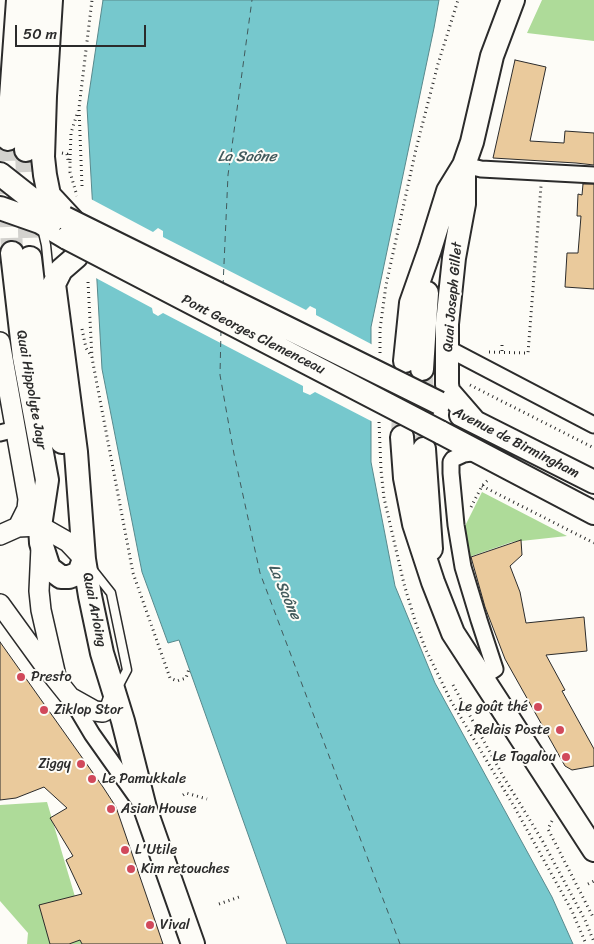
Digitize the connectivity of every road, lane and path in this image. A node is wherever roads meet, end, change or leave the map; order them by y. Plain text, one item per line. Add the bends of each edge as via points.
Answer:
1 (18, 0) edge
2 (35, 0) edge
3 (51, 0) edge
4 (92, 0) edge
5 (512, 0) edge
6 (78, 108) junction
7 (62, 153) dead end
8 (70, 160) junction
9 (464, 165) junction
10 (0, 174) edge
11 (594, 175) edge
12 (82, 186) dead end
13 (541, 186) dead end
14 (0, 208) edge
15 (70, 218) junction
16 (40, 222) junction
17 (92, 251) junction
18 (88, 282) dead end
19 (54, 284) junction
20 (502, 341) dead end
21 (0, 342) edge
22 (86, 348) dead end
23 (447, 348) junction
24 (92, 358) junction
25 (414, 365) tunnel mouth
26 (467, 382) dead end
27 (439, 403) joint
28 (523, 412) junction
29 (520, 418) dead end
30 (474, 421) junction
31 (594, 425) edge
32 (8, 431) edge
33 (440, 432) joint
34 (402, 437) tunnel mouth
35 (594, 448) edge
36 (424, 449) tunnel mouth
37 (478, 452) junction
38 (493, 473) dead end
39 (594, 482) edge
40 (482, 486) junction
41 (594, 513) edge
42 (81, 524) junction
43 (456, 525) junction
44 (36, 526) junction
45 (0, 535) edge
46 (594, 543) edge
47 (84, 559) junction
48 (432, 582) junction
49 (0, 604) edge
50 (189, 669) dead end
51 (481, 678) junction
52 (56, 679) junction
53 (453, 686) dead end
54 (115, 694) junction
55 (70, 697) junction
56 (183, 795) dead end
57 (207, 799) dead end
58 (145, 808) junction
59 (551, 822) dead end
60 (592, 843) edge
61 (594, 881) edge
62 (588, 884) dead end
63 (242, 896) dead end
64 (219, 904) dead end
65 (594, 919) edge
66 (594, 942) edge
67 (194, 944) edge

1 - 2 main road via 17,145 28,84
3 - 15 main road via 43,157 49,194
4 - 6 path
5 - 9 main road, Quai Joseph Gillet via 492,56
6 - 8 path via 71,133
6 - 12 path
7 - 8 path via 67,154
8 - 15 path
9 - 11 street via 481,169
9 - 23 main road, Quai Joseph Gillet via 465,194 454,258
9 - 25 main road, Quai Joseph Gillet via 448,191 430,249 422,351
10 - 15 main road via 33,200
13 - 20 path via 528,353 500,351
14 - 16 main road
15 - 16 main road
15 - 17 main road, Pont Georges Clemenceau, bridge
15 - 27 main road, Pont Georges Clemenceau, bridge
16 - 19 lane via 49,274
17 - 19 main road via 69,263
17 - 33 main road, Pont Georges Clemenceau, bridge
18 - 24 path
19 - 42 main road via 76,452
21 - 32 street, Quai Hippolyte Jayr
22 - 24 path
23 - 30 main road, Quai Joseph Gillet via 448,392
23 - 31 street
24 - 50 path via 133,573 170,678 177,681 186,678
26 - 28 path
27 - 30 main road, Avenue de Birmingham
28 - 29 path
28 - 35 path
30 - 39 main road, Avenue de Birmingham
32 - 44 street, Quai Hippolyte Jayr via 26,482
33 - 37 main road, Avenue de Birmingham
34 - 48 main road via 405,478 414,524
36 - 48 main road
37 - 41 main road, Avenue de Birmingham
37 - 43 street via 464,454 451,462
38 - 40 path
40 - 43 path via 462,524
40 - 46 path
42 - 44 main road, Quai Hippolyte Jayr via 21,255 24,357 47,480
42 - 47 main road, Quai Arloing
43 - 51 street via 463,567 496,669
44 - 45 street via 18,527
44 - 47 street via 68,542
44 - 47 main road via 49,568 61,577 79,573
44 - 52 street via 41,610
47 - 54 main road, Quai Arloing via 102,653
48 - 51 main road via 453,633
49 - 52 street, Quai Arloing
51 - 60 main road
52 - 55 street, Quai Arloing
53 - 66 path via 542,840
54 - 55 street, Quai Arloing via 110,708 103,712
54 - 58 main road, Quai Arloing
55 - 58 street, Quai Arloing
56 - 57 path
58 - 67 main road, Quai Arloing
59 - 65 path via 548,829
61 - 62 path
63 - 64 path

